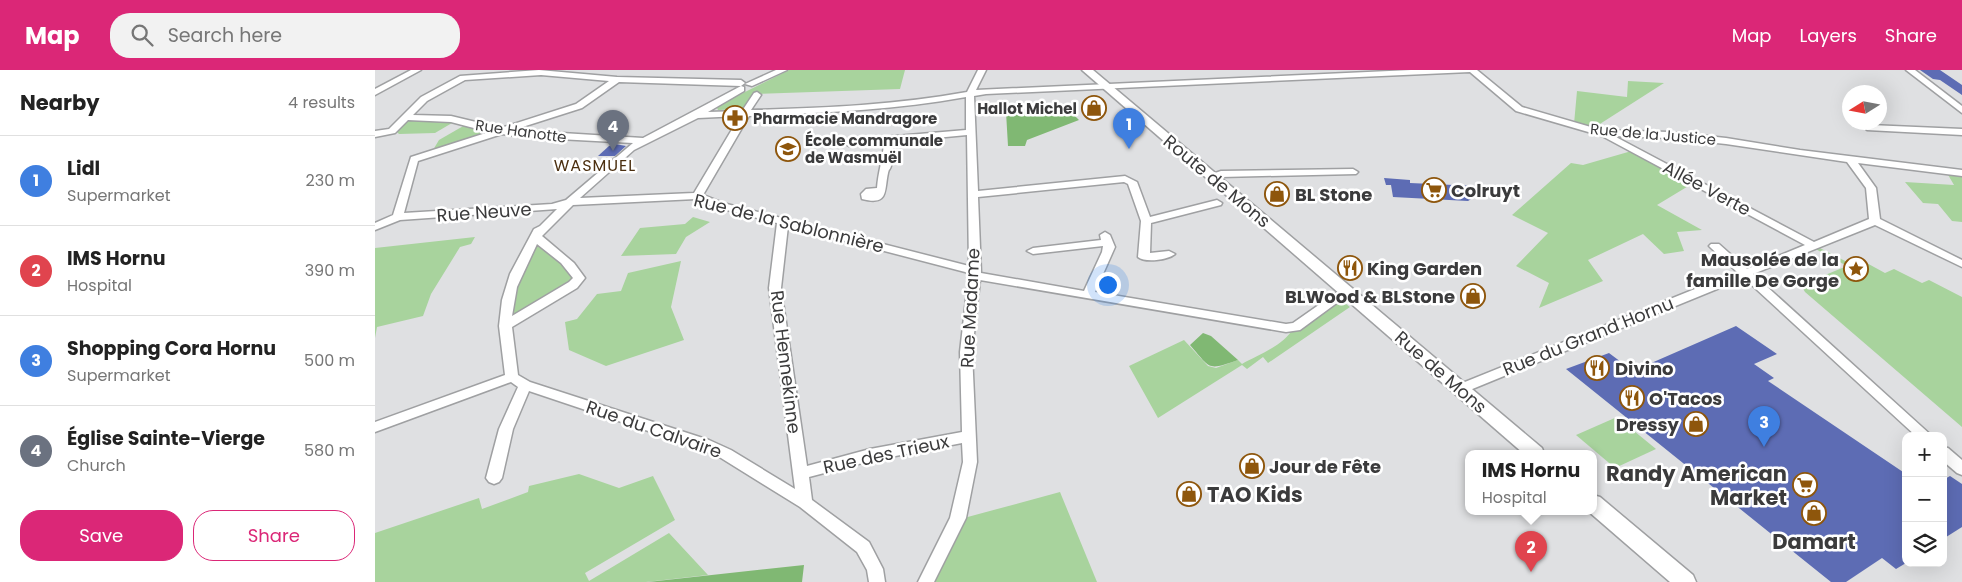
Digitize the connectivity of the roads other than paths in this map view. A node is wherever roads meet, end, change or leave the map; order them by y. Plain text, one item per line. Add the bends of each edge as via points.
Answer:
1 (417, 70) edge
2 (474, 70) edge
3 (783, 70) edge
4 (982, 70) edge
5 (1087, 70) edge
6 (1470, 70) edge
7 (1910, 70) edge
8 (542, 72) edge
9 (1325, 73) edge
10 (463, 78) junction
11 (617, 79) junction
12 (1104, 84) junction
13 (738, 86) junction
14 (375, 92) edge
15 (970, 94) junction
16 (757, 95) dead end
17 (1962, 110) edge
18 (745, 114) junction
19 (696, 115) junction
20 (405, 117) junction
21 (1887, 129) edge
22 (502, 131) junction
23 (970, 132) junction
24 (1962, 132) edge
25 (1601, 133) junction
26 (375, 134) edge
27 (889, 140) junction
28 (646, 141) junction
29 (849, 143) dead end
30 (1851, 159) junction
31 (1353, 172) dead end
32 (1962, 173) edge
33 (1211, 176) junction
34 (879, 192) dead end
35 (972, 195) junction
36 (697, 196) junction
37 (570, 202) junction
38 (1217, 203) dead end
39 (549, 208) junction
40 (398, 217) junction
41 (1875, 220) junction
42 (783, 221) junction
43 (1147, 222) junction
44 (375, 227) edge
45 (536, 236) junction
46 (1812, 245) junction
47 (1715, 246) dead end
48 (1033, 251) dead end
49 (1169, 254) dead end
50 (1962, 264) edge
51 (1744, 272) junction
52 (975, 273) junction
53 (1347, 291) junction
54 (1088, 295) junction
55 (505, 326) junction
56 (512, 376) junction
57 (525, 385) junction
58 (1460, 389) junction
59 (375, 426) edge
60 (1921, 432) edge
61 (971, 436) junction
62 (1531, 450) edge
63 (1947, 456) edge
64 (1962, 469) edge
65 (801, 473) junction
66 (494, 478) dead end
67 (805, 503) junction
68 (1597, 506) edge
69 (877, 582) edge
70 (926, 582) edge
71 (1685, 582) edge

1 - 14 street
2 - 10 street
3 - 13 street via 760,81
4 - 15 street, Rue Madame
5 - 12 main road, Route de Mons
6 - 9 street
6 - 25 street, Rue de la Justice via 1519,109
7 - 17 street
8 - 10 street
8 - 11 street
9 - 12 street
10 - 20 street via 424,99
11 - 13 street
11 - 22 street via 583,105
12 - 15 street
12 - 33 main road, Route de Mons
13 - 19 street
15 - 18 street via 859,109
15 - 23 street, Rue Madame
16 - 18 street
18 - 19 street
18 - 36 street
19 - 28 street
20 - 22 street, Rue Hanotte via 451,120
20 - 26 street via 392,131
21 - 24 street
22 - 28 street, Rue Hanotte via 607,141
22 - 40 street via 414,159
23 - 27 street
23 - 35 street, Rue Madame
25 - 30 street, Rue de la Justice via 1669,134
25 - 46 street, Allée Verte
27 - 29 street
27 - 34 street via 887,165
28 - 37 street via 627,151
30 - 32 street, Rue de la Justice
30 - 41 street via 1871,188
31 - 33 street
33 - 53 main road, Route de Mons
35 - 43 street via 1125,179 1132,182
35 - 52 street, Rue Madame
36 - 37 street, Rue de la Sablonnière
36 - 42 street, Rue de la Sablonnière via 719,205
37 - 39 street, Rue Neuve
37 - 45 street
38 - 43 street
39 - 40 street, Rue Neuve
39 - 45 street
40 - 44 street
41 - 46 street, Rue du Grand Hornu
41 - 50 street
42 - 52 street, Rue de la Sablonnière
42 - 65 street, Rue Hennekinne via 775,288
43 - 49 street via 1144,257
45 - 55 street via 511,287
45 - 55 street via 566,260 579,278 573,285
46 - 51 street, Rue du Grand Hornu
47 - 51 street
48 - 54 street via 1106,238 1108,252
51 - 58 street, Rue du Grand Hornu
51 - 60 street
52 - 54 street, Rue de la Sablonnière
52 - 61 street, Rue Madame via 966,352
53 - 54 street, Rue de la Sablonnière via 1289,328
53 - 58 main road, Rue de Mons
55 - 56 street
56 - 57 street, Rue du Calvaire
56 - 59 street
57 - 66 street via 506,429
57 - 67 street, Rue du Calvaire via 704,444
58 - 62 main road, Rue de Mons
61 - 65 street, Rue des Trieux via 870,455
61 - 70 street, Rue Madame via 970,462 958,518
63 - 64 street
65 - 67 street, Rue Hennekinne
67 - 69 street, Rue du Calvaire via 863,547 875,569
68 - 71 main road

